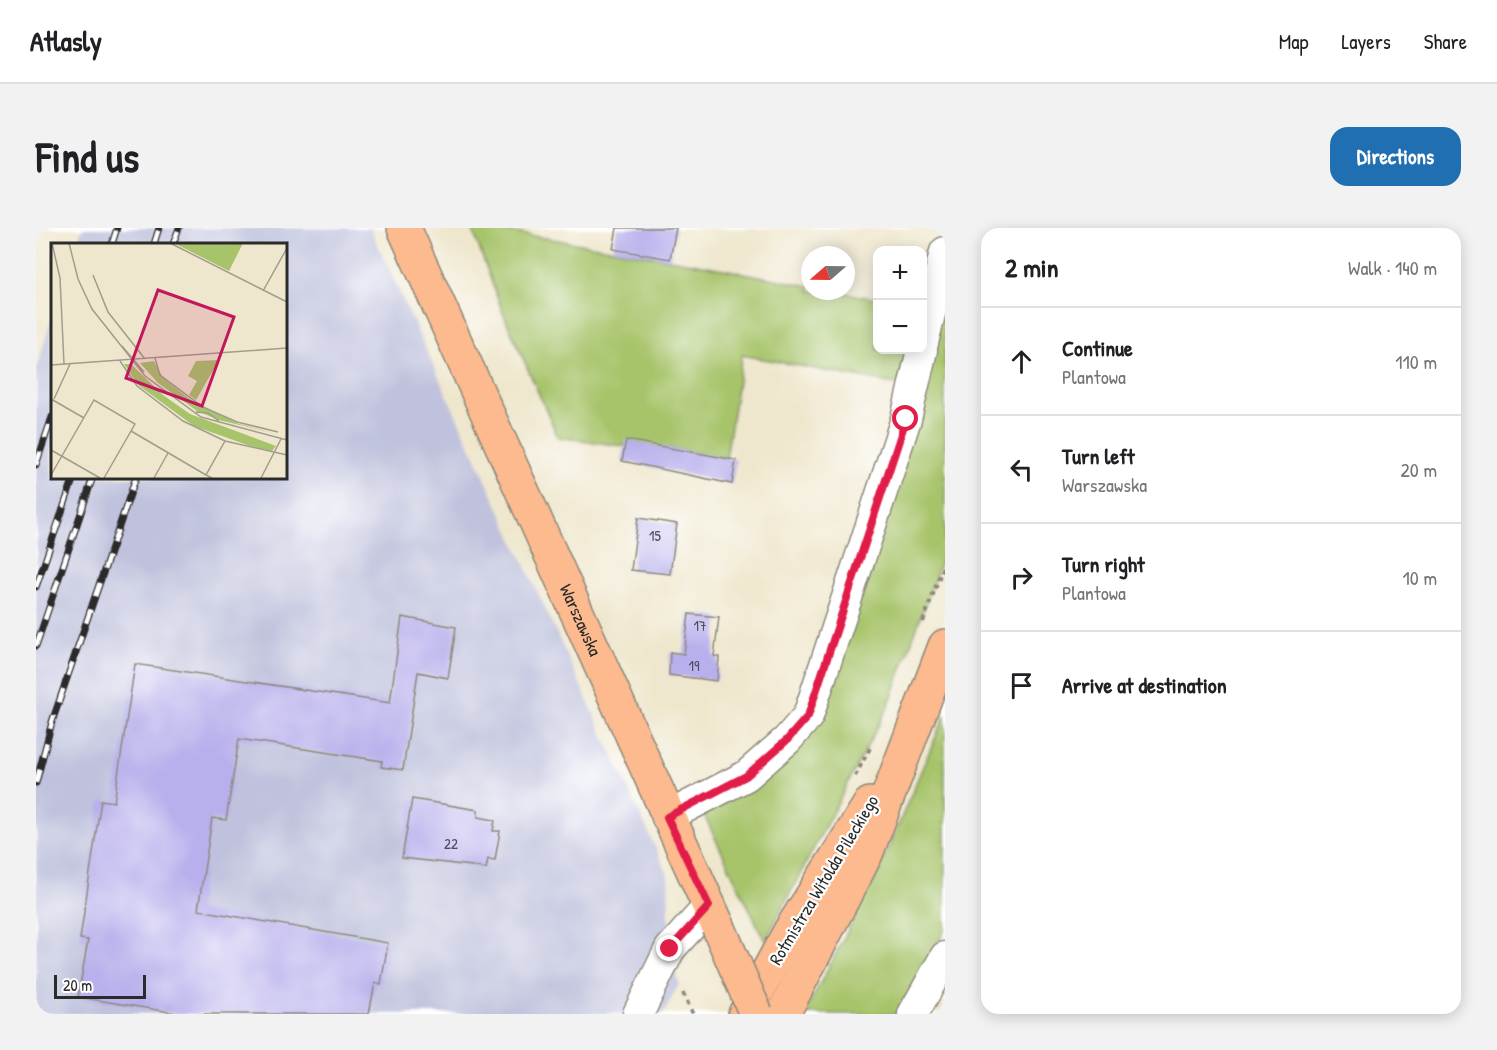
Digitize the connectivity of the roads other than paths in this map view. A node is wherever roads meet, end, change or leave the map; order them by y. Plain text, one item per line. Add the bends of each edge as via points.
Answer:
1 (404, 228) edge
2 (945, 252) edge
3 (927, 327) edge
4 (921, 354) edge
5 (945, 646) edge
6 (904, 749) junction
7 (667, 817) junction
8 (713, 916) junction
9 (945, 957) edge
10 (638, 1014) edge
11 (745, 1014) edge
12 (756, 1014) edge
13 (783, 1014) edge
14 (914, 1014) edge

1 - 7 main road, Warszawska
2 - 3 street
4 - 7 street via 906,419 808,716 746,776
5 - 6 main road, Rotmistrza Witolda Pileckiego
6 - 11 main road, Rotmistrza Witolda Pileckiego via 790,931
6 - 13 main road, Rotmistrza Witolda Pileckiego via 866,854
7 - 8 main road, Warszawska
8 - 10 street via 670,949
8 - 12 main road, Warszawska, bridge
9 - 14 street

